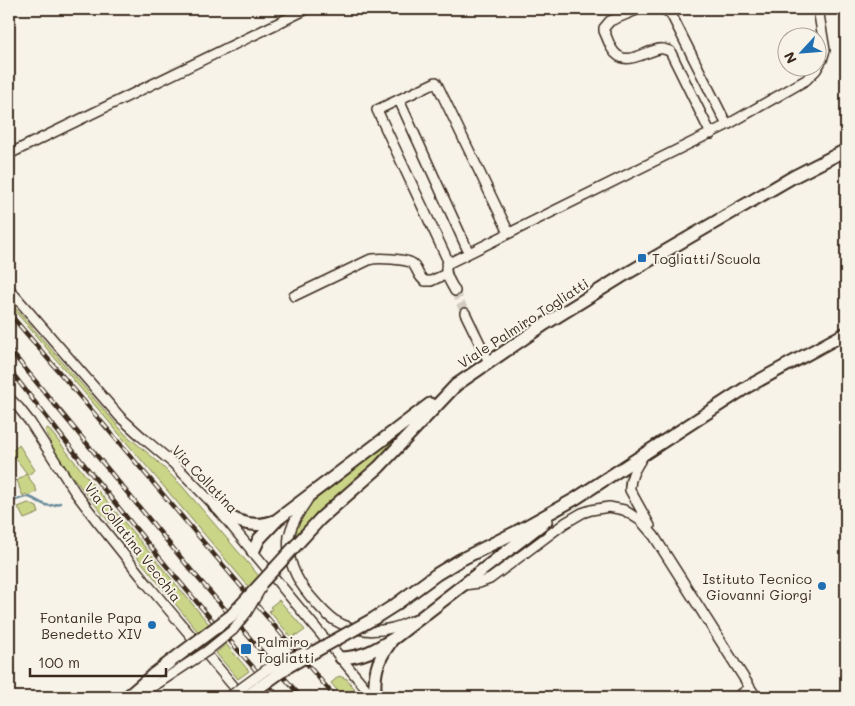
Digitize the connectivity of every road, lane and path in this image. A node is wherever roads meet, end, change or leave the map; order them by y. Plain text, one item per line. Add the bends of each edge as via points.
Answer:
1 (307, 9) edge
2 (639, 9) edge
3 (664, 9) edge
4 (818, 9) edge
5 (399, 100) junction
6 (727, 125) junction
7 (711, 134) junction
8 (846, 150) edge
9 (9, 154) edge
10 (509, 232) junction
11 (469, 253) junction
12 (449, 263) junction
13 (446, 274) junction
14 (9, 289) edge
15 (455, 291) tunnel mouth
16 (294, 296) dead end
17 (465, 312) tunnel mouth
18 (846, 324) edge
19 (846, 333) edge
20 (821, 347) junction
21 (489, 362) junction
22 (456, 385) junction
23 (9, 398) edge
24 (644, 454) junction
25 (313, 493) junction
26 (575, 499) junction
27 (215, 506) junction
28 (278, 519) junction
29 (654, 536) junction
30 (253, 552) junction
31 (461, 585) junction
32 (424, 615) junction
33 (392, 639) junction
34 (326, 645) junction
35 (342, 658) junction
36 (157, 678) junction
37 (752, 694) edge
38 (127, 697) edge
39 (135, 697) edge
40 (229, 697) edge
41 (245, 697) edge
42 (374, 697) edge
43 (737, 697) edge

1 - 9 street
2 - 7 street via 610,21 604,28 613,51 626,59 658,49 670,51
3 - 6 street via 671,14
4 - 6 street via 825,50 816,70 806,80
5 - 10 street via 436,82
5 - 11 street
5 - 12 street via 377,110
6 - 7 street
7 - 10 street
8 - 21 main road, Viale Palmiro Togliatti via 793,177 621,277
10 - 11 street
11 - 12 street
12 - 13 street via 445,266
13 - 15 street
13 - 16 street via 425,281 409,261 375,258
14 - 27 street, Via Collatina via 120,417 174,464
17 - 21 street
18 - 20 main road
19 - 20 main road
20 - 24 main road via 747,387
21 - 22 main road, Viale Palmiro Togliatti
22 - 25 main road
22 - 36 main road, Viale Palmiro Togliatti, bridge via 378,467 321,518 225,620
23 - 41 street, Via Collatina Vecchia via 30,422 75,492 148,586
24 - 26 main road
24 - 29 street via 632,477 630,490
25 - 28 main road
25 - 32 street via 294,520 288,544 298,580 315,602 335,620 362,630 394,628
26 - 31 main road
26 - 34 main road, bridge via 460,560 367,623
27 - 28 main road via 228,517 242,522 261,524
27 - 30 street, Via Collatina
28 - 30 main road via 259,539
29 - 31 street via 641,521 624,510 597,508 568,521 487,580
29 - 37 street
30 - 35 street, Via Collatina
31 - 32 main road
32 - 33 main road
33 - 35 main road via 363,655
33 - 42 main road via 378,664
34 - 40 street, bridge via 284,660
34 - 41 main road, bridge
35 - 42 street, Via Collatina
36 - 38 main road, Viale Palmiro Togliatti
36 - 39 street, Viale Palmiro Togliatti
37 - 43 street

